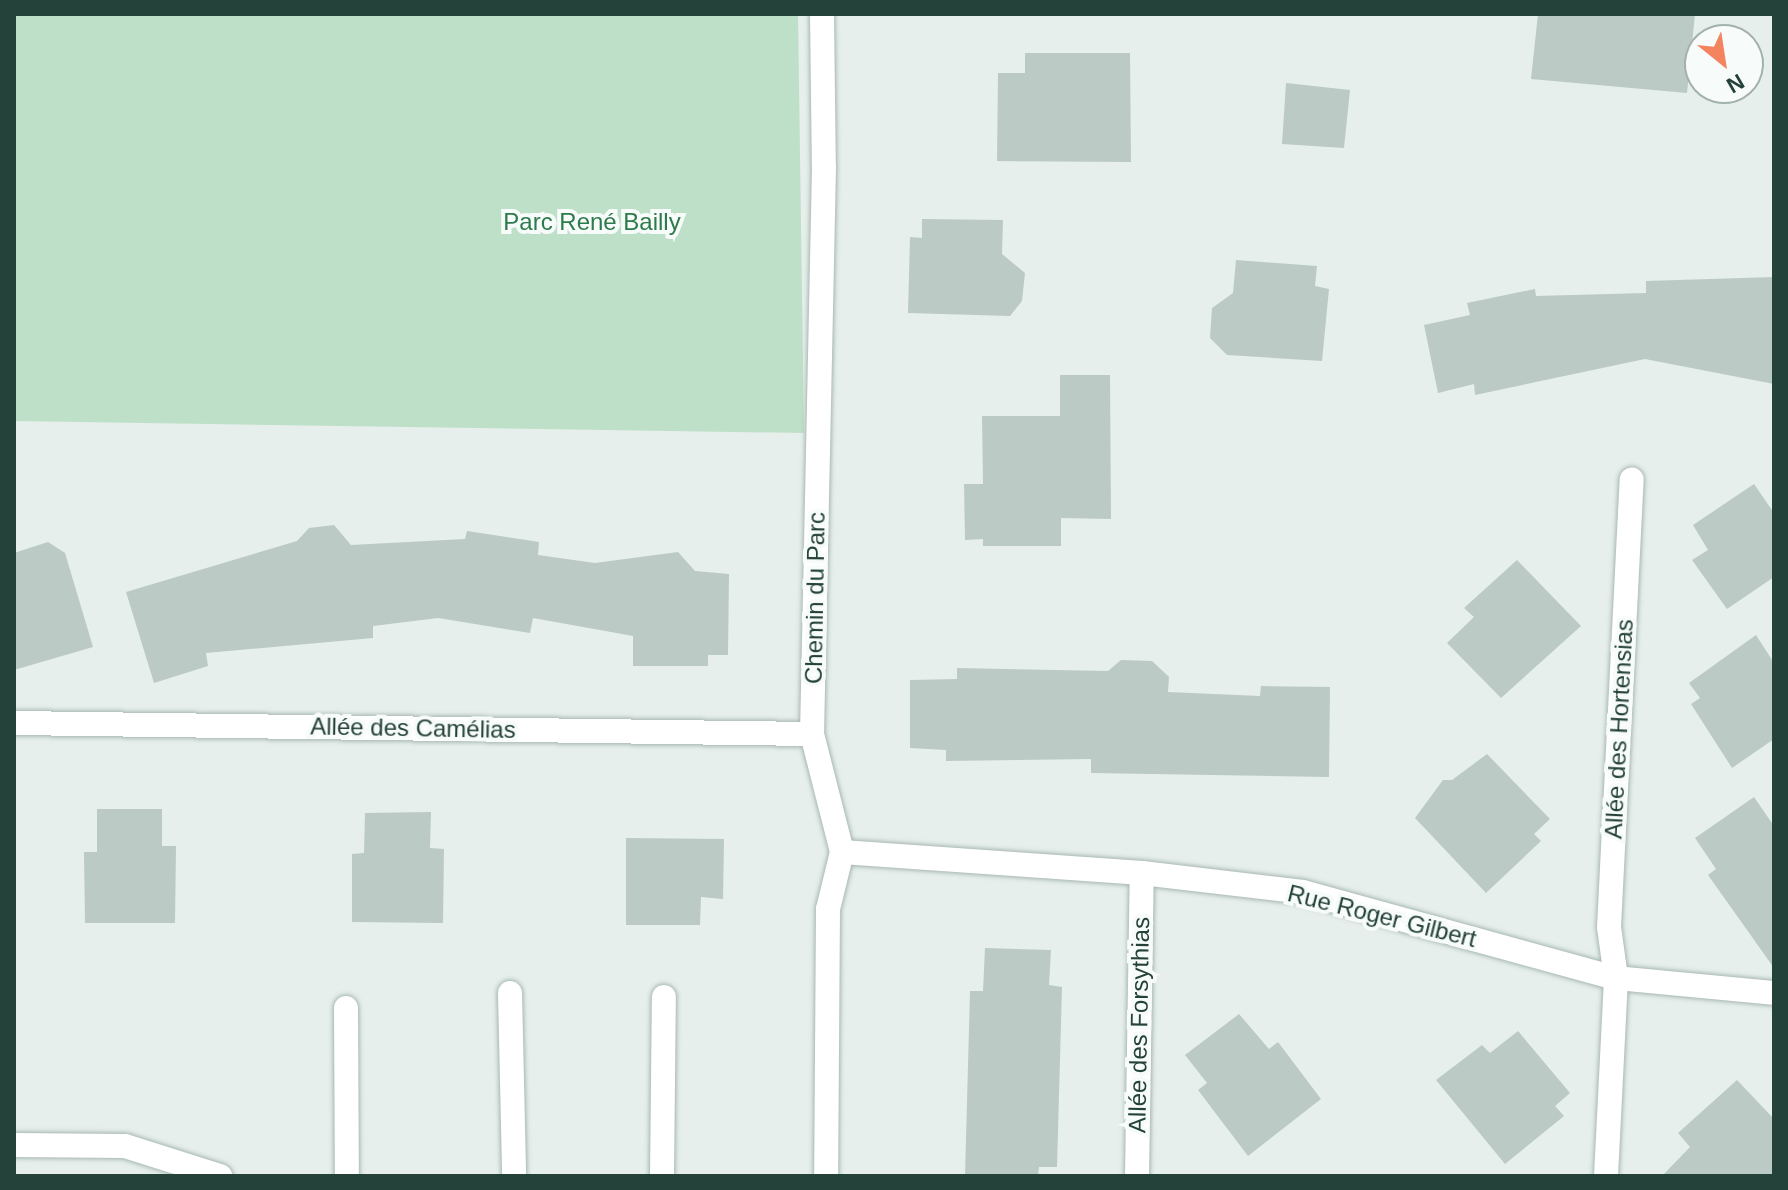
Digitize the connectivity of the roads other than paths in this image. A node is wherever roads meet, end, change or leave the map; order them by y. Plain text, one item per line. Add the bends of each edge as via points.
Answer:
1 (822, 14) edge
2 (1632, 480) dead end
3 (14, 723) edge
4 (812, 734) junction
5 (842, 852) junction
6 (1142, 873) junction
7 (1616, 978) junction
8 (510, 993) dead end
9 (1774, 993) edge
10 (664, 997) dead end
11 (346, 1008) dead end
12 (14, 1145) edge
13 (220, 1176) edge
14 (347, 1176) edge
15 (514, 1176) edge
16 (662, 1176) edge
17 (826, 1176) edge
18 (1137, 1176) edge
19 (1606, 1176) edge

1 - 4 street, Chemin du Parc via 824,167
2 - 7 street, Allée des Hortensias via 1609,927
3 - 4 street, Allée des Camélias
4 - 5 street, Chemin du Parc
5 - 6 street, Rue Roger Gilbert
5 - 17 street, Chemin du Parc via 828,909
6 - 7 street, Rue Roger Gilbert via 1303,892
6 - 18 street, Allée des Forsythias
7 - 9 street, Rue Roger Gilbert
7 - 19 street, Allée des Hortensias
8 - 15 street
10 - 16 street
11 - 14 street
12 - 13 street via 125,1146

